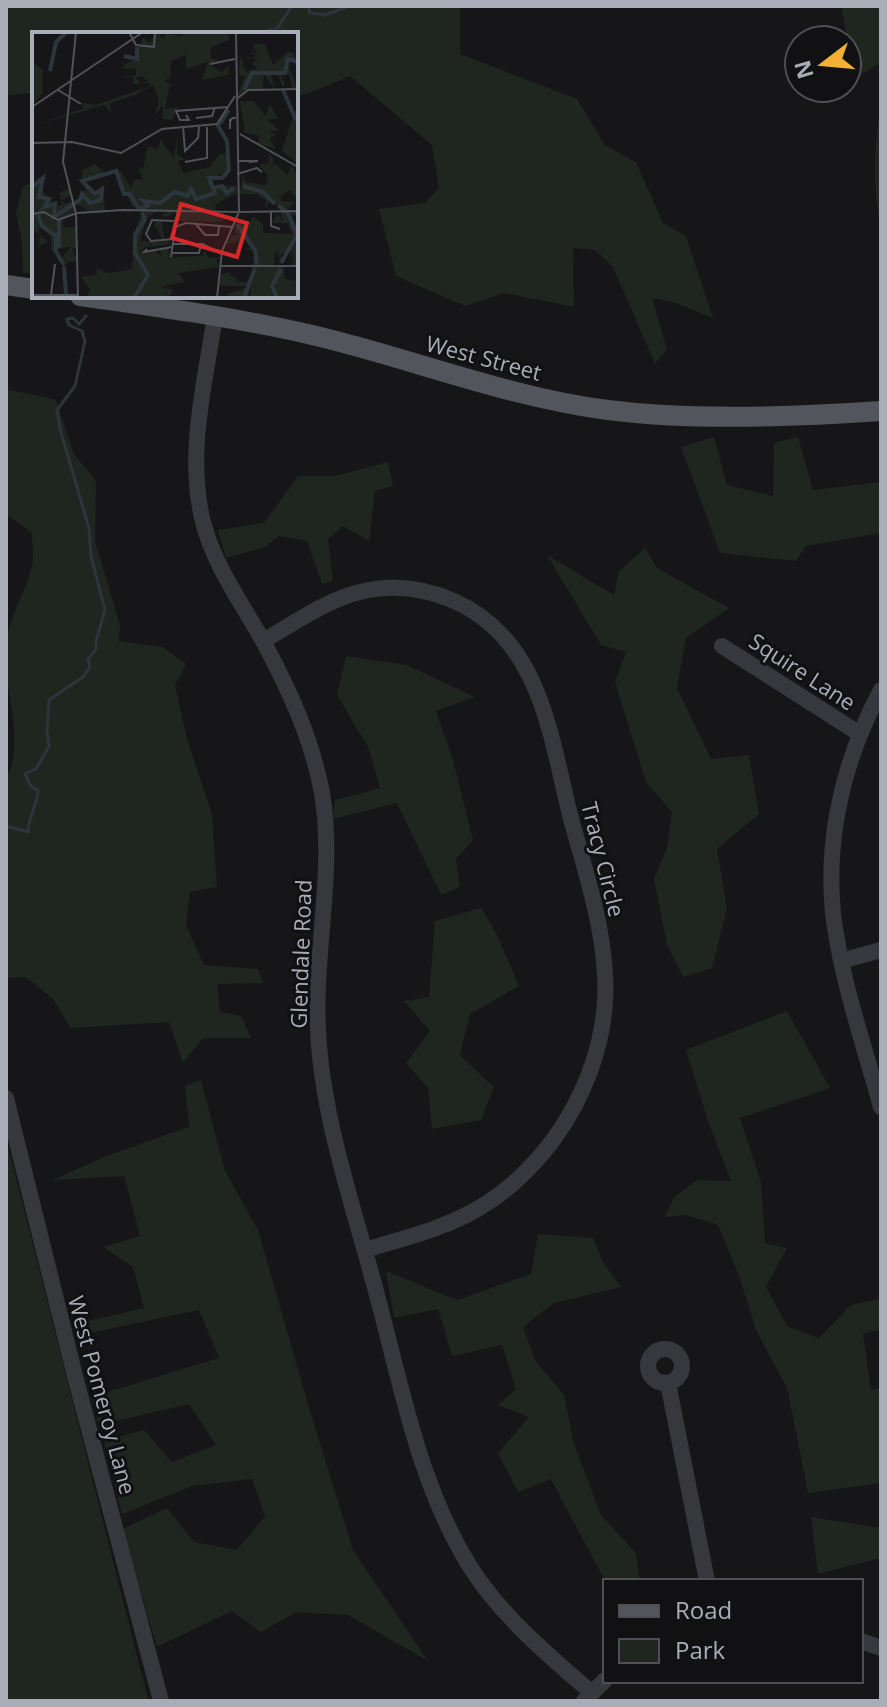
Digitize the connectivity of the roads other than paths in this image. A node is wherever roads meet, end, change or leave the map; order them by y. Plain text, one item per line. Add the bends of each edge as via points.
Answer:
1 (6, 285) edge
2 (32, 289) edge
3 (94, 298) edge
4 (215, 316) junction
5 (881, 411) edge
6 (263, 641) junction
7 (722, 646) dead end
8 (881, 690) edge
9 (860, 734) junction
10 (881, 950) edge
11 (841, 961) junction
12 (6, 1098) edge
13 (881, 1107) edge
14 (365, 1250) junction
15 (668, 1383) dead end
16 (707, 1579) edge
17 (603, 1682) edge
18 (588, 1697) edge
19 (161, 1701) edge

1 - 2 main road
3 - 4 main road, West Street
4 - 5 main road, West Street via 309,334 518,392 606,410 715,416
4 - 6 street, Glendale Road via 197,440 198,497 218,565
6 - 14 street, Glendale Road via 304,727 322,793 326,854 318,1034 328,1107
6 - 14 street, Tracy Circle via 340,598 388,587 443,596 492,623 523,660 542,705 598,922 604,1016 589,1072 560,1131 520,1176 480,1207 438,1228
7 - 9 street, Squire Lane
8 - 9 street
9 - 11 street via 841,793 833,848 833,908
10 - 11 street
11 - 13 street
12 - 19 street, West Pomeroy Lane
14 - 18 street, Glendale Road via 424,1469 448,1529 499,1605
15 - 16 street
17 - 18 street

